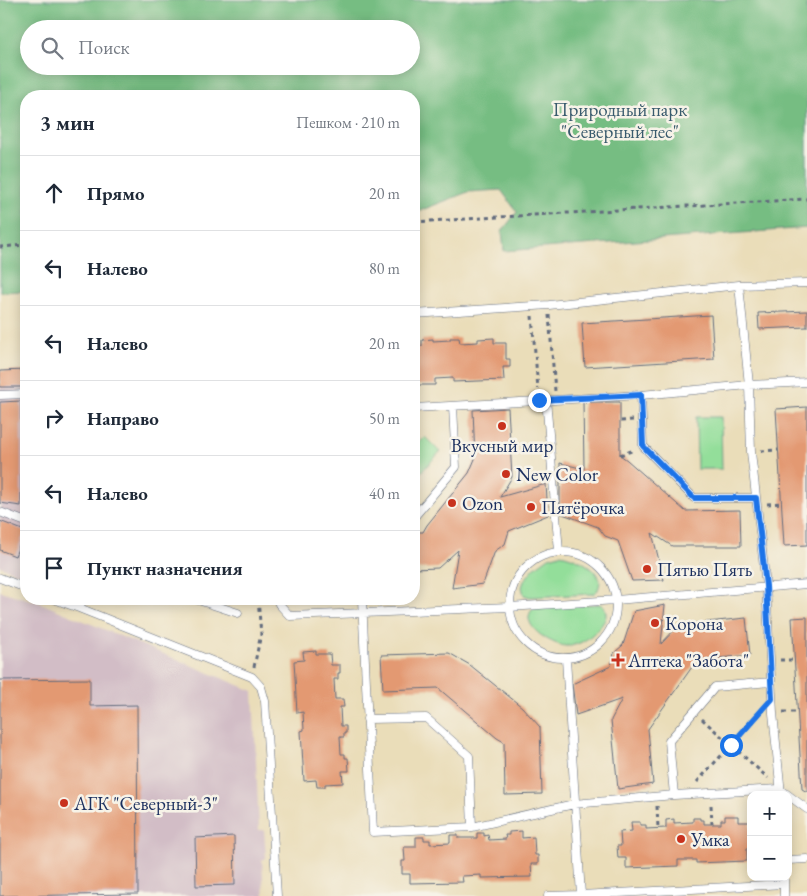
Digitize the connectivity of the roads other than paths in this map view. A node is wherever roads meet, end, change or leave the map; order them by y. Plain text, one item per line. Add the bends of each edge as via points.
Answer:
1 (807, 283) edge
2 (739, 285) junction
3 (420, 314) edge
4 (807, 382) edge
5 (749, 385) junction
6 (0, 394) edge
7 (20, 394) edge
8 (641, 395) junction
9 (542, 400) junction
10 (453, 406) junction
11 (420, 408) edge
12 (756, 498) junction
13 (420, 509) edge
14 (0, 512) edge
15 (20, 520) edge
16 (559, 551) junction
17 (0, 578) edge
18 (807, 584) edge
19 (20, 586) edge
20 (766, 586) junction
21 (616, 600) junction
22 (71, 605) edge
23 (80, 605) edge
24 (213, 605) edge
25 (280, 605) edge
26 (362, 605) edge
27 (509, 607) junction
28 (79, 608) junction
29 (238, 613) dead end
30 (362, 613) junction
31 (566, 659) junction
32 (771, 682) junction
33 (368, 719) junction
34 (780, 791) edge
35 (747, 792) edge
36 (674, 795) junction
37 (792, 798) edge
38 (574, 804) junction
39 (807, 809) edge
40 (472, 827) junction
41 (792, 860) edge
42 (807, 860) edge
43 (770, 881) edge
44 (784, 881) edge
45 (580, 895) junction
46 (277, 896) edge
47 (548, 896) edge
48 (784, 896) edge

1 - 2 lane
2 - 3 lane via 549,305
2 - 5 lane
4 - 5 lane
5 - 8 lane
5 - 12 lane
6 - 7 lane
8 - 9 lane
8 - 12 lane via 643,446 694,498
9 - 10 lane
9 - 16 lane
10 - 11 lane
10 - 13 lane via 456,467
12 - 20 lane
14 - 15 lane
16 - 21 lane via 591,559 612,584
16 - 27 lane via 528,563 511,590
17 - 19 lane
18 - 20 lane
20 - 21 lane
20 - 32 lane
21 - 27 lane
21 - 31 lane via 615,617 609,633 598,646 583,655
22 - 28 lane
23 - 28 lane
24 - 29 lane
25 - 30 lane via 290,616
26 - 30 lane
27 - 30 lane
27 - 31 lane via 512,624 520,639 549,657
28 - 46 lane via 252,677 261,687 265,701
30 - 33 lane
31 - 38 lane
32 - 34 lane
32 - 36 lane via 715,687 669,741
33 - 40 lane via 426,718 469,756
33 - 40 lane via 373,832
35 - 36 lane
36 - 38 lane
37 - 39 lane
38 - 40 lane
38 - 45 lane
41 - 42 lane
43 - 45 lane
44 - 48 lane
45 - 47 lane

